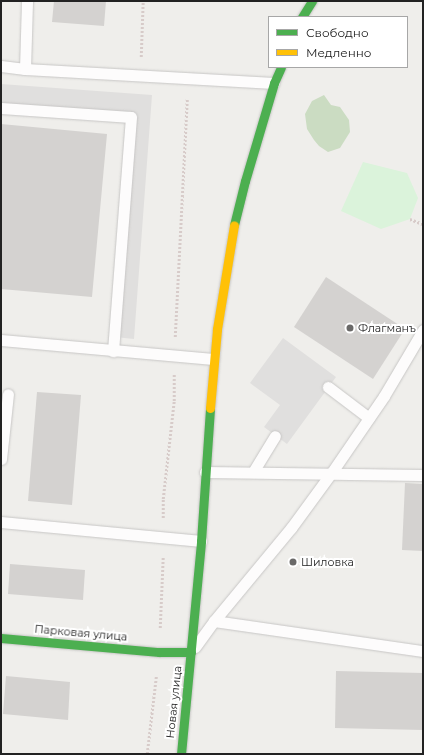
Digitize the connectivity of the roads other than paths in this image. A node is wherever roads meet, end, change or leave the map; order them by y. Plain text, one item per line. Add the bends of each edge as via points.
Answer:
1 (27, 1) edge
2 (312, 1) edge
3 (303, 16) edge
4 (1, 66) edge
5 (281, 68) edge
6 (24, 69) junction
7 (274, 83) junction
8 (1, 108) edge
9 (423, 330) edge
10 (1, 340) edge
11 (113, 351) junction
12 (213, 359) junction
13 (328, 387) dead end
14 (8, 394) dead end
15 (369, 418) junction
16 (275, 436) dead end
17 (1, 459) edge
18 (205, 472) junction
19 (253, 472) junction
20 (332, 472) junction
21 (423, 475) edge
22 (1, 522) edge
23 (201, 541) junction
24 (214, 621) junction
25 (1, 638) edge
26 (423, 651) edge
27 (191, 652) junction
28 (181, 754) edge

1 - 6 lane
2 - 3 street
4 - 6 lane
5 - 7 street, Новая улица
6 - 7 lane
7 - 12 street, Новая улица via 245,180 230,244
8 - 11 lane via 131,117
9 - 15 lane
10 - 11 lane
11 - 12 lane
12 - 18 street, Новая улица
13 - 15 lane
14 - 17 lane
15 - 20 lane
16 - 19 lane
18 - 19 lane
18 - 23 street, Новая улица
19 - 20 lane
20 - 21 lane
20 - 24 lane via 291,528
22 - 23 lane
23 - 27 street, Новая улица
24 - 26 lane
24 - 27 lane
25 - 27 street, Парковая улица via 158,652
27 - 28 street, Новая улица

